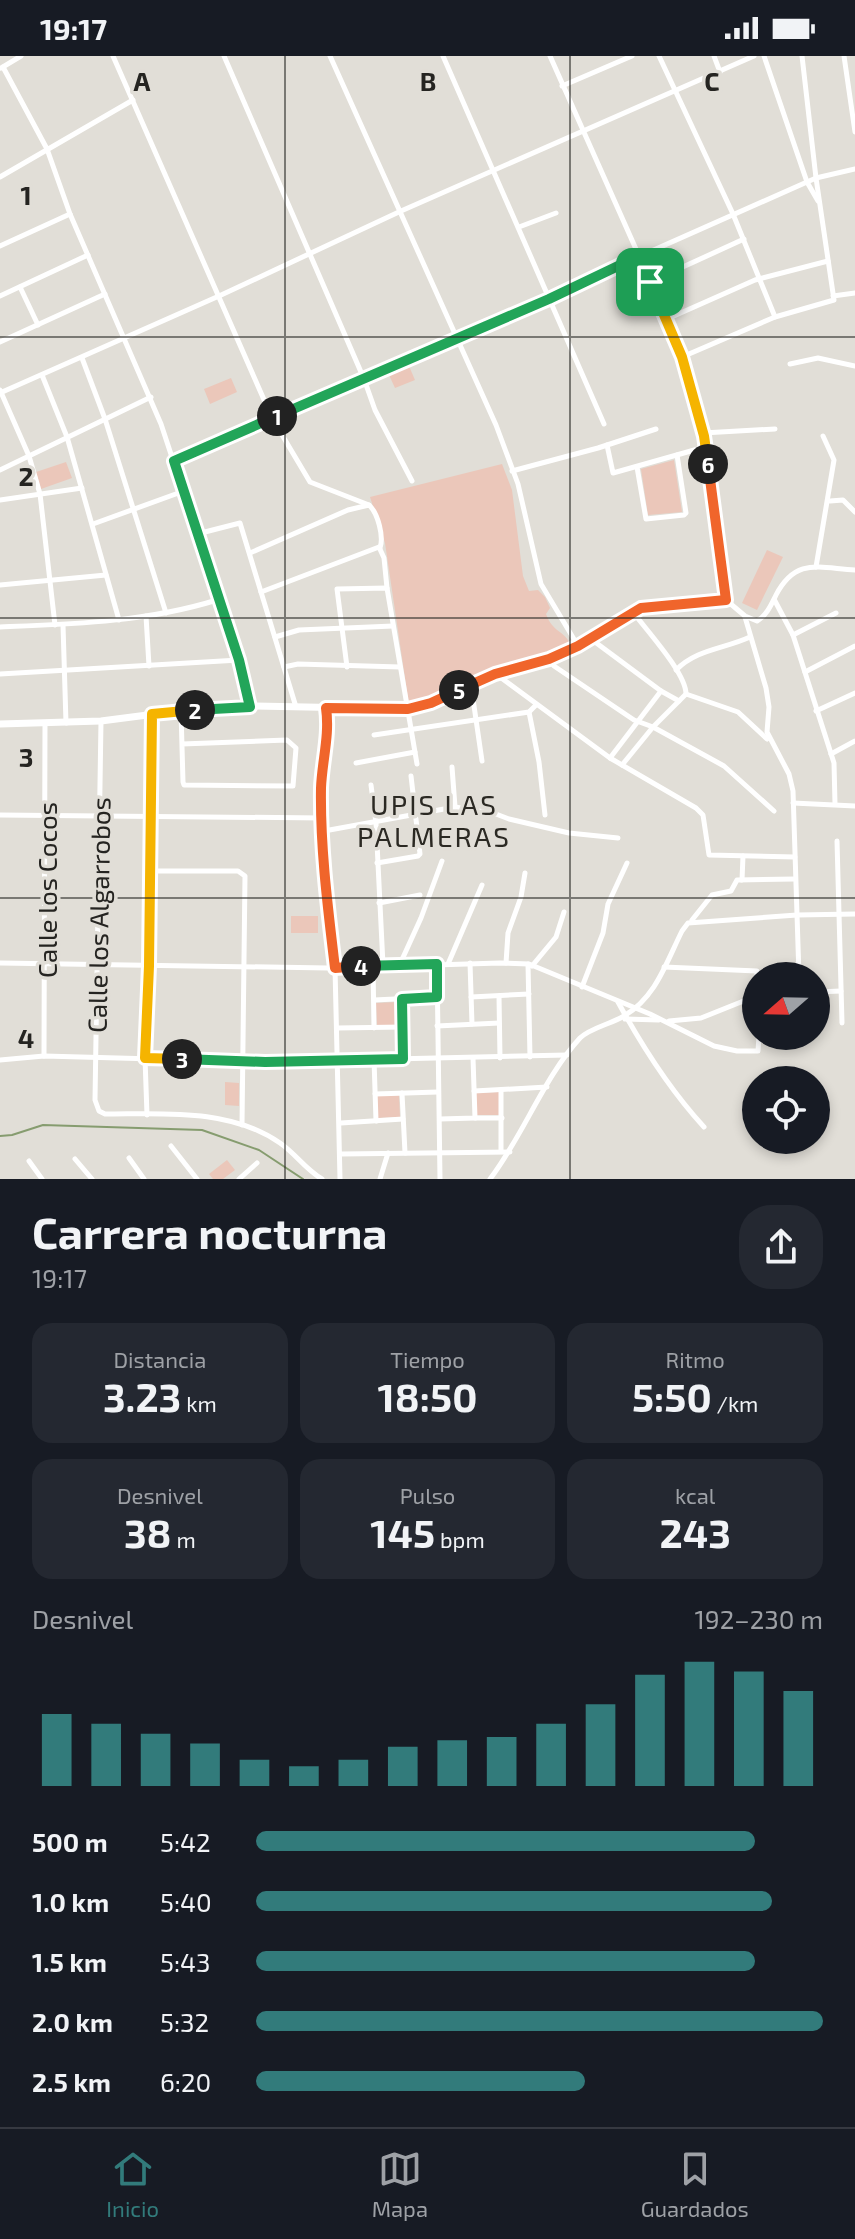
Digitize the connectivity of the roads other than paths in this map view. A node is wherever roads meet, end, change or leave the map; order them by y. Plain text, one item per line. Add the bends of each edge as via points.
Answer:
1 (21, 56) edge
2 (113, 56) edge
3 (224, 56) edge
4 (330, 56) edge
5 (443, 56) edge
6 (550, 56) edge
7 (632, 56) edge
8 (659, 56) edge
9 (714, 56) edge
10 (754, 56) edge
11 (764, 56) edge
12 (802, 56) edge
13 (844, 56) edge
14 (1, 68) edge
15 (720, 72) junction
16 (562, 86) junction
17 (675, 92) junction
18 (133, 100) junction
19 (583, 131) junction
20 (855, 132) edge
21 (47, 149) junction
22 (855, 169) edge
23 (495, 171) junction
24 (0, 177) edge
25 (816, 178) junction
26 (807, 182) junction
27 (820, 204) junction
28 (401, 211) junction
29 (556, 213) dead end
30 (70, 214) junction
31 (733, 214) junction
32 (519, 227) junction
33 (744, 239) junction
34 (0, 246) edge
35 (309, 254) junction
36 (88, 255) junction
37 (639, 256) junction
38 (828, 261) junction
39 (759, 280) junction
40 (650, 282) junction
41 (20, 287) junction
42 (855, 293) edge
43 (105, 294) junction
44 (0, 296) edge
45 (219, 296) junction
46 (833, 296) junction
47 (549, 299) junction
48 (775, 317) junction
49 (667, 319) junction
50 (38, 325) junction
51 (125, 338) junction
52 (459, 338) junction
53 (0, 342) edge
54 (682, 357) junction
55 (82, 358) junction
56 (790, 364) dead end
57 (855, 366) edge
58 (42, 375) junction
59 (364, 379) junction
60 (0, 391) edge
61 (151, 397) junction
62 (272, 418) junction
63 (105, 419) junction
64 (604, 424) dead end
65 (656, 429) dead end
66 (775, 429) dead end
67 (703, 433) junction
68 (823, 436) dead end
69 (67, 437) junction
70 (607, 445) junction
71 (705, 447) junction
72 (677, 455) junction
73 (29, 456) junction
74 (174, 461) junction
75 (637, 467) junction
76 (0, 470) edge
77 (512, 471) junction
78 (412, 481) dead end
79 (82, 488) junction
80 (184, 491) junction
81 (40, 494) junction
82 (0, 500) edge
83 (829, 501) junction
84 (369, 505) junction
85 (133, 509) junction
86 (855, 512) edge
87 (93, 524) junction
88 (197, 534) junction
89 (380, 548) junction
90 (250, 553) junction
91 (816, 567) junction
92 (855, 570) edge
93 (106, 575) junction
94 (49, 581) junction
95 (0, 585) edge
96 (387, 588) junction
97 (261, 592) junction
98 (217, 600) junction
99 (726, 600) junction
100 (774, 600) junction
101 (632, 612) junction
102 (166, 613) junction
103 (836, 613) dead end
104 (146, 616) junction
105 (745, 616) junction
106 (119, 620) junction
107 (55, 625) junction
108 (63, 625) junction
109 (0, 626) edge
110 (393, 626) junction
111 (342, 628) junction
112 (793, 635) junction
113 (275, 637) junction
114 (750, 637) junction
115 (591, 639) junction
116 (578, 646) junction
117 (855, 646) edge
118 (549, 659) junction
119 (239, 660) junction
120 (149, 666) junction
121 (284, 667) junction
122 (347, 667) junction
123 (400, 667) junction
124 (676, 670) junction
125 (66, 671) junction
126 (805, 672) junction
127 (0, 674) edge
128 (495, 674) junction
129 (471, 685) junction
130 (661, 691) junction
131 (855, 693) edge
132 (686, 694) junction
133 (679, 701) junction
134 (536, 705) junction
135 (250, 707) junction
136 (296, 707) junction
137 (326, 708) junction
138 (408, 709) junction
139 (181, 711) junction
140 (816, 711) junction
141 (529, 712) junction
142 (152, 714) junction
143 (477, 719) junction
144 (101, 721) junction
145 (638, 722) junction
146 (45, 723) junction
147 (66, 723) junction
148 (0, 724) edge
149 (653, 727) junction
150 (412, 730) junction
151 (374, 735) dead end
152 (855, 741) edge
153 (182, 744) junction
154 (775, 750) junction
155 (415, 752) junction
156 (831, 754) junction
157 (610, 758) junction
158 (482, 761) dead end
159 (356, 763) dead end
160 (417, 764) dead end
161 (622, 765) junction
162 (452, 767) dead end
163 (411, 776) dead end
164 (371, 785) dead end
165 (793, 803) junction
166 (835, 804) junction
167 (855, 806) edge
168 (455, 807) junction
169 (774, 811) dead end
170 (0, 815) edge
171 (46, 815) junction
172 (416, 815) junction
173 (545, 815) dead end
174 (98, 816) junction
175 (150, 817) junction
176 (323, 818) junction
177 (376, 823) junction
178 (324, 831) junction
179 (618, 838) dead end
180 (837, 841) dead end
181 (743, 856) junction
182 (795, 857) junction
183 (442, 861) dead end
184 (377, 863) junction
185 (627, 863) dead end
186 (150, 871) junction
187 (525, 873) dead end
188 (795, 879) junction
189 (742, 880) junction
190 (482, 885) dead end
191 (420, 895) dead end
192 (379, 903) junction
193 (564, 912) dead end
194 (838, 914) junction
195 (855, 914) edge
196 (797, 915) junction
197 (688, 923) junction
198 (799, 962) edge
199 (0, 963) edge
200 (470, 963) junction
201 (506, 963) junction
202 (46, 964) junction
203 (437, 964) junction
204 (448, 964) junction
205 (97, 965) junction
206 (383, 965) junction
207 (400, 965) junction
208 (530, 965) junction
209 (149, 966) junction
210 (373, 966) junction
211 (244, 967) junction
212 (664, 967) junction
213 (332, 968) junction
214 (742, 970) edge
215 (582, 987) junction
216 (830, 991) edge
217 (841, 991) junction
218 (529, 994) junction
219 (499, 996) junction
220 (437, 997) junction
221 (471, 997) junction
222 (402, 999) junction
223 (374, 1000) junction
224 (617, 1001) junction
225 (742, 1001) edge
226 (635, 1009) junction
227 (626, 1017) junction
228 (662, 1020) junction
229 (499, 1023) junction
230 (842, 1023) dead end
231 (472, 1024) junction
232 (437, 1026) junction
233 (403, 1027) junction
234 (337, 1028) junction
235 (374, 1028) junction
236 (758, 1050) edge
237 (567, 1055) junction
238 (44, 1056) junction
239 (97, 1056) junction
240 (530, 1057) junction
241 (145, 1058) junction
242 (473, 1058) junction
243 (500, 1058) junction
244 (374, 1059) junction
245 (403, 1059) junction
246 (438, 1059) junction
247 (0, 1060) edge
248 (337, 1061) junction
249 (243, 1062) junction
250 (547, 1087) junction
251 (501, 1090) junction
252 (474, 1091) junction
253 (438, 1092) junction
254 (402, 1093) junction
255 (375, 1094) junction
256 (147, 1115) junction
257 (475, 1118) junction
258 (502, 1118) junction
259 (403, 1119) junction
260 (440, 1119) junction
261 (376, 1121) junction
262 (341, 1123) junction
263 (242, 1125) junction
264 (704, 1127) dead end
265 (171, 1146) dead end
266 (501, 1150) junction
267 (440, 1152) junction
268 (510, 1152) junction
269 (388, 1153) junction
270 (405, 1153) junction
271 (341, 1154) junction
272 (129, 1158) dead end
273 (75, 1159) dead end
274 (29, 1161) dead end
275 (257, 1163) dead end
276 (42, 1179) edge
277 (92, 1179) edge
278 (144, 1179) edge
279 (197, 1179) edge
280 (239, 1179) edge
281 (322, 1179) edge
282 (340, 1179) edge
283 (380, 1179) edge
284 (440, 1179) edge
285 (490, 1179) edge

1 - 14 street
2 - 18 street
3 - 35 street
4 - 28 street
5 - 23 street
6 - 16 street
7 - 16 street
8 - 17 street
9 - 15 street
10 - 15 street
11 - 26 street
12 - 25 street
13 - 20 street
14 - 21 street
15 - 17 street
16 - 19 street
17 - 19 street
17 - 31 street
18 - 21 street
18 - 45 street
19 - 23 street
19 - 37 street
21 - 24 street
21 - 30 street
22 - 25 street
23 - 28 street
23 - 32 street
25 - 26 street
25 - 27 street
26 - 27 street
26 - 31 street
27 - 38 street
28 - 35 street
28 - 52 street
29 - 32 street
30 - 34 street
30 - 36 street
31 - 33 street
31 - 37 street
32 - 47 street
33 - 39 street
33 - 40 street
35 - 45 street
35 - 59 street
36 - 41 street
36 - 43 street
37 - 40 street
37 - 47 street
38 - 39 street
38 - 46 street
39 - 48 street
39 - 49 street
40 - 49 street
41 - 44 street
41 - 50 street
42 - 46 street
43 - 50 street
43 - 51 street
45 - 51 street
45 - 62 street
46 - 48 street via 834,300
47 - 52 street
47 - 64 street
48 - 54 street
49 - 54 street
50 - 53 street
51 - 55 street
51 - 61 street
52 - 59 street
52 - 77 street
54 - 67 street
55 - 58 street
55 - 63 street
56 - 57 street via 818,358
58 - 60 street
58 - 69 street
59 - 62 street
59 - 78 street
60 - 73 street
61 - 63 street
61 - 74 street
62 - 74 street
62 - 84 street via 310,482
63 - 69 street
63 - 85 street
65 - 70 street
66 - 67 street
67 - 71 street
68 - 83 street via 834,460
69 - 73 street
69 - 79 street
70 - 75 street via 613,473
70 - 77 street
71 - 72 street
71 - 99 street
72 - 75 street
72 - 75 street via 684,515 646,519
73 - 76 street
73 - 81 street
74 - 80 street
77 - 116 street via 541,584
79 - 81 street
79 - 87 street
80 - 85 street
80 - 88 street
81 - 82 street
81 - 94 street
83 - 86 street via 843,500
83 - 91 street
84 - 89 street
84 - 90 street
85 - 87 street
85 - 102 street
87 - 93 street
88 - 90 street via 240,523
88 - 98 street
89 - 96 street
89 - 97 street
90 - 97 street
91 - 92 street
91 - 100 street via 787,577
93 - 94 street
93 - 106 street
94 - 95 street
94 - 107 street
96 - 110 street
96 - 111 street via 337,589
97 - 113 street
98 - 102 street
98 - 119 street
99 - 101 street
99 - 105 street
100 - 105 street via 761,619
100 - 112 street
101 - 115 street
101 - 124 street
102 - 104 street
103 - 112 street
104 - 106 street
104 - 120 street
105 - 114 street
106 - 108 street
107 - 108 street
107 - 109 street
108 - 125 street
110 - 111 street
110 - 123 street
111 - 113 street
111 - 122 street
112 - 126 street
113 - 121 street
114 - 124 street via 703,652
114 - 154 street via 766,688 767,732
115 - 116 street
115 - 130 street
116 - 118 street
117 - 126 street
118 - 128 street
118 - 145 street
119 - 120 street
119 - 135 street
120 - 125 street
121 - 122 street
121 - 136 street
122 - 123 street
123 - 138 street
124 - 132 street
125 - 127 street
125 - 147 street
126 - 140 street
128 - 129 street
128 - 134 street
129 - 138 street
129 - 143 street
130 - 133 street
130 - 145 street
131 - 140 street
132 - 133 street
132 - 154 street via 743,714
133 - 149 street
134 - 141 street
134 - 157 street
135 - 136 street
135 - 139 street
136 - 137 street
137 - 138 street
137 - 176 street
138 - 150 street
139 - 142 street
139 - 153 street
140 - 156 street
141 - 143 street
141 - 173 street
142 - 144 street
142 - 175 street
143 - 150 street
143 - 158 street
144 - 147 street
144 - 174 street, Calle los Algarrobos
145 - 149 street
145 - 157 street
146 - 147 street
146 - 148 street
146 - 171 street, Calle los Cocos
149 - 161 street
149 - 169 street via 733,772
150 - 151 street
150 - 155 street
152 - 156 street
153 - 153 street via 184,785 293,786 296,748 287,740
154 - 165 street via 789,774
155 - 159 street
155 - 160 street
156 - 166 street
157 - 161 street
161 - 181 street via 703,815 709,855
162 - 168 street
163 - 172 street
164 - 177 street
165 - 166 street
165 - 182 street
166 - 167 street
168 - 172 street
168 - 179 street via 569,833
170 - 171 street
171 - 174 street
171 - 202 street, Calle los Cocos
172 - 177 street
172 - 184 street via 418,856
174 - 175 street
174 - 205 street, Calle los Algarrobos
175 - 176 street
175 - 186 street
176 - 178 street
177 - 178 street
177 - 184 street
178 - 213 street
180 - 194 street
181 - 182 street
181 - 189 street
182 - 188 street
183 - 207 street
184 - 192 street
185 - 215 street
186 - 209 street
186 - 211 street via 241,872
187 - 201 street via 508,933
188 - 189 street
188 - 196 street
189 - 197 street via 735,881 731,891 712,895
190 - 204 street
191 - 192 street
192 - 206 street
193 - 208 street via 556,937
194 - 195 street
194 - 196 street
194 - 217 street
196 - 197 street
196 - 198 street
197 - 212 street
199 - 202 street
200 - 201 street
200 - 204 street
200 - 221 street
201 - 208 street
202 - 205 street
202 - 238 street, Calle los Cocos
203 - 204 street
203 - 207 street
203 - 220 street
205 - 209 street
205 - 239 street, Calle los Algarrobos
206 - 207 street
206 - 210 street
208 - 215 street
208 - 218 street
209 - 211 street
209 - 241 street
210 - 213 street
210 - 223 street
211 - 213 street
211 - 249 street
212 - 214 street
212 - 226 street via 651,994
213 - 234 street
215 - 224 street
216 - 217 street
217 - 230 street
218 - 219 street
218 - 240 street
219 - 221 street
219 - 229 street
220 - 222 street
220 - 232 street
221 - 231 street
222 - 223 street
222 - 233 street
223 - 235 street
224 - 226 street
224 - 227 street
225 - 228 street via 701,1018
226 - 227 street
226 - 228 street
227 - 228 street
227 - 237 street via 582,1036
227 - 264 street via 680,1102
228 - 236 street via 714,1046
229 - 231 street
229 - 243 street
231 - 232 street
232 - 246 street
233 - 235 street
233 - 245 street
234 - 235 street
234 - 248 street
237 - 240 street
237 - 250 street
238 - 239 street
238 - 247 street
239 - 241 street
239 - 256 street, Calle los Algarrobos via 97,1108 105,1114
240 - 243 street
241 - 249 street
241 - 256 street
242 - 243 street
242 - 246 street
242 - 252 street
244 - 245 street
244 - 248 street
244 - 255 street
245 - 246 street
246 - 253 street
248 - 249 street
248 - 262 street
249 - 263 street
250 - 251 street
250 - 268 street
251 - 252 street
251 - 258 street
252 - 257 street
253 - 254 street
253 - 260 street
254 - 255 street
254 - 259 street
255 - 261 street
256 - 263 street via 203,1115
257 - 258 street
257 - 260 street
258 - 266 street
259 - 261 street
259 - 270 street
260 - 267 street
261 - 262 street
262 - 271 street
263 - 281 street via 278,1142
265 - 279 street
266 - 267 street
266 - 268 street
267 - 270 street
267 - 284 street
268 - 285 street
269 - 270 street
269 - 271 street
269 - 283 street
271 - 282 street
272 - 278 street
273 - 277 street
274 - 276 street
275 - 280 street

